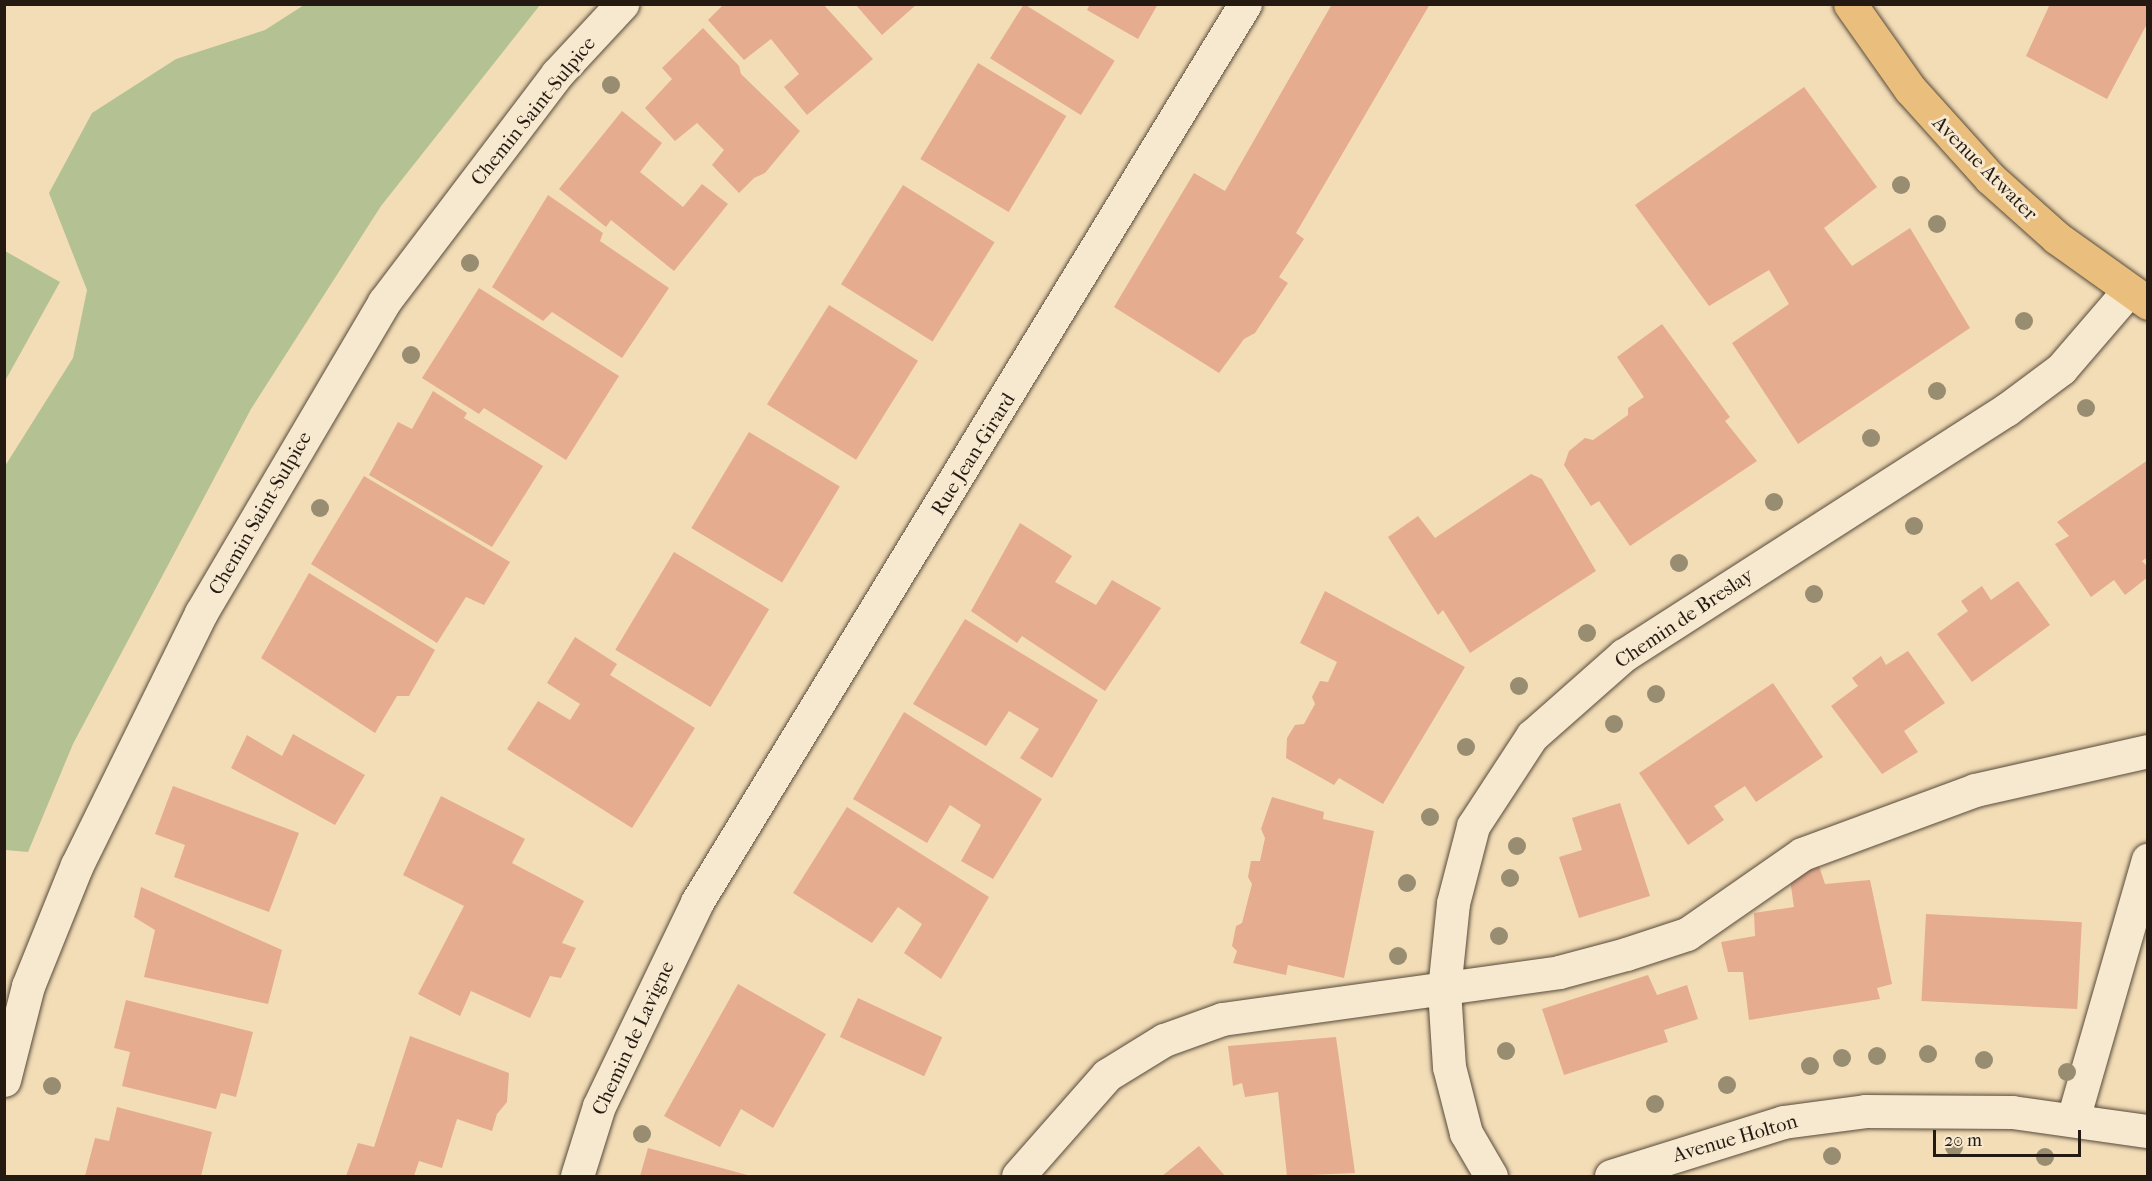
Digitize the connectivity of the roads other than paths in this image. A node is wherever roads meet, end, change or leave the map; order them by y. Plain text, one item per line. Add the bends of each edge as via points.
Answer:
1 (622, 4) edge
2 (1245, 4) edge
3 (1850, 4) edge
4 (2138, 297) edge
5 (2148, 751) edge
6 (2148, 860) edge
7 (697, 902) joint
8 (1444, 990) junction
9 (4, 1080) edge
10 (2073, 1119) junction
11 (2148, 1131) edge
12 (577, 1176) edge
13 (1018, 1176) edge
14 (1491, 1176) edge
15 (1611, 1176) edge

1 - 9 street, Chemin Saint-Sulpice via 557,74 384,302 201,613 77,865 28,986
2 - 7 street, Rue Jean-Girard
3 - 4 main road, Avenue Atwater via 1910,89 1990,178 2057,238
4 - 8 street, Chemin de Breslay via 2024,396 1624,655 1532,736 1473,826 1453,903
5 - 8 street via 1976,790 1802,855 1677,937 1559,972
6 - 10 street
7 - 12 street, Chemin de Lavigne via 599,1106
8 - 13 street via 1222,1019 1164,1040 1107,1075
8 - 14 street, Chemin de Breslay via 1449,1067 1460,1111 1466,1133
10 - 11 street, Avenue Holton
10 - 15 street, Avenue Holton via 2012,1112 1865,1111 1783,1122

